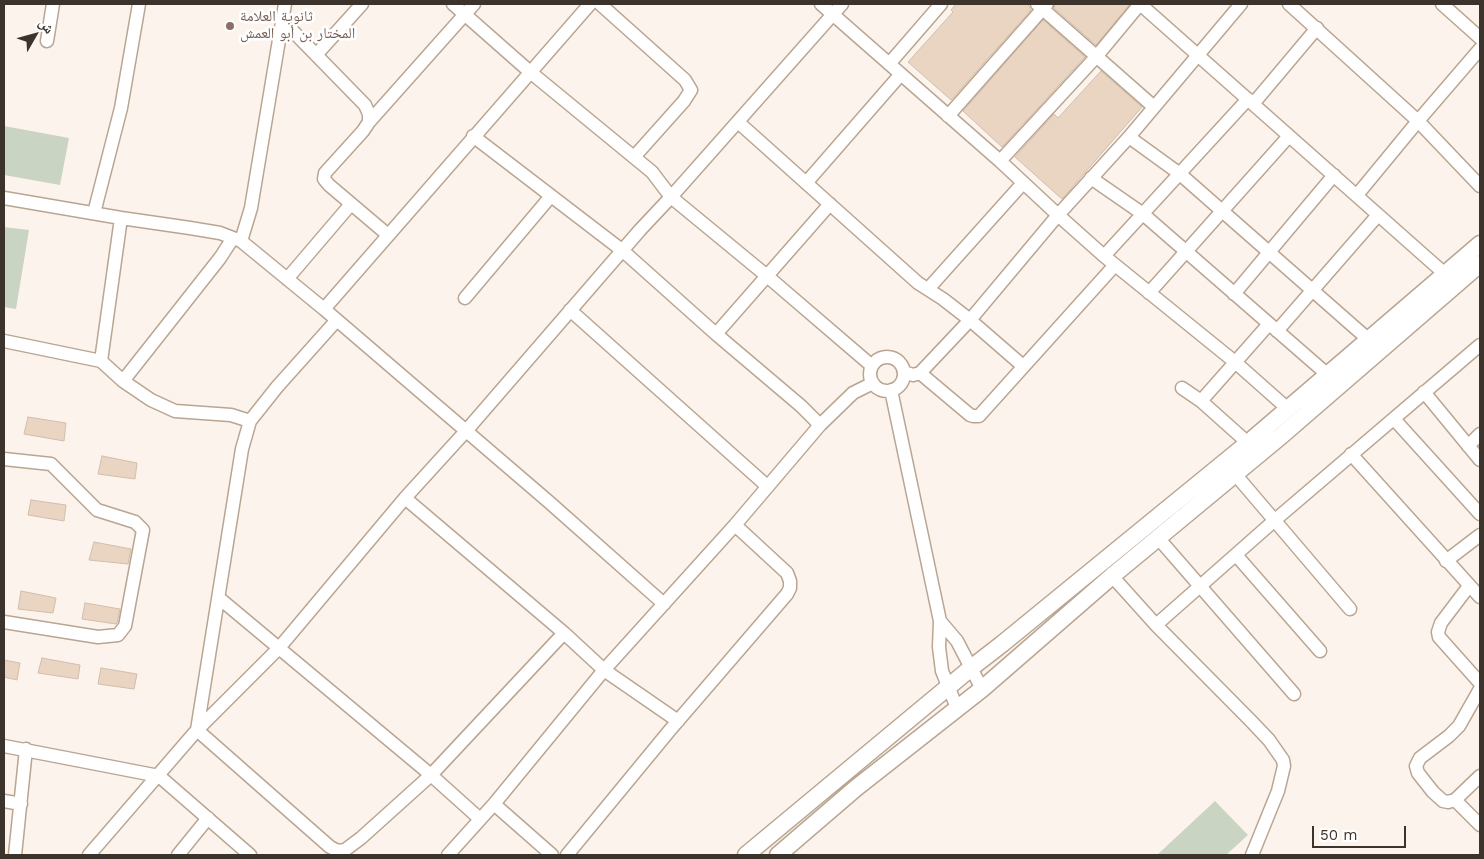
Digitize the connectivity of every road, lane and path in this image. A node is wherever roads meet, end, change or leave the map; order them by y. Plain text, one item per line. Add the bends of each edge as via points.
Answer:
1 (53, 4) edge
2 (139, 4) edge
3 (285, 4) edge
4 (362, 4) edge
5 (453, 4) edge
6 (474, 4) edge
7 (590, 4) edge
8 (600, 4) edge
9 (821, 4) edge
10 (842, 4) edge
11 (941, 4) edge
12 (1140, 4) edge
13 (1241, 4) edge
14 (1289, 4) edge
15 (1442, 4) edge
16 (1042, 5) edge
17 (465, 14) junction
18 (833, 14) junction
19 (282, 20) junction
20 (1317, 28) junction
21 (1480, 38) edge
22 (46, 42) dead end
23 (1480, 50) edge
24 (1198, 54) junction
25 (316, 55) junction
26 (1096, 56) junction
27 (889, 64) junction
28 (530, 71) junction
29 (900, 74) junction
30 (1250, 101) junction
31 (1154, 107) junction
32 (948, 116) junction
33 (1418, 121) junction
34 (369, 122) junction
35 (738, 122) junction
36 (473, 136) junction
37 (1289, 136) junction
38 (1129, 137) junction
39 (634, 157) junction
40 (1000, 161) junction
41 (1180, 174) junction
42 (1334, 175) junction
43 (1091, 178) junction
44 (806, 183) junction
45 (1023, 183) junction
46 (1480, 186) edge
47 (1357, 195) junction
48 (551, 196) junction
49 (671, 197) junction
50 (4, 198) edge
51 (351, 204) junction
52 (830, 204) junction
53 (1222, 211) junction
54 (94, 213) junction
55 (1143, 214) junction
56 (1058, 215) junction
57 (1378, 215) junction
58 (121, 218) junction
59 (388, 235) junction
60 (237, 239) junction
61 (1480, 244) edge
62 (623, 251) junction
63 (1186, 252) junction
64 (1269, 252) junction
65 (1104, 256) junction
66 (1480, 264) edge
67 (1115, 265) junction
68 (1445, 274) junction
69 (767, 276) junction
70 (287, 278) junction
71 (928, 289) junction
72 (1313, 291) junction
73 (1148, 293) junction
74 (1234, 294) junction
75 (466, 298) dead end
76 (324, 309) junction
77 (570, 310) junction
78 (336, 320) junction
79 (970, 320) junction
80 (1273, 327) junction
81 (716, 334) junction
82 (1368, 340) junction
83 (4, 342) edge
84 (1480, 345) edge
85 (101, 361) junction
86 (1235, 362) junction
87 (872, 366) junction
88 (1023, 366) junction
89 (904, 372) junction
90 (920, 373) junction
91 (1328, 375) junction
92 (123, 381) junction
93 (873, 383) junction
94 (1182, 388) dead end
95 (891, 390) junction
96 (1424, 392) junction
97 (1201, 401) junction
98 (1288, 409) junction
99 (1394, 419) junction
100 (250, 421) junction
101 (820, 425) junction
102 (466, 431) junction
103 (1480, 434) edge
104 (1248, 443) junction
105 (1468, 446) junction
106 (1351, 454) junction
107 (4, 459) edge
108 (1480, 460) edge
109 (1235, 474) junction
110 (768, 486) junction
111 (405, 498) junction
112 (1480, 514) edge
113 (1275, 520) junction
114 (735, 525) junction
115 (1480, 535) edge
116 (1159, 539) junction
117 (1236, 555) junction
118 (1446, 561) junction
119 (1112, 576) junction
120 (1470, 586) junction
121 (1200, 587) junction
122 (219, 598) junction
123 (1480, 598) edge
124 (664, 604) junction
125 (1350, 609) dead end
126 (940, 621) junction
127 (4, 622) edge
128 (1156, 625) junction
129 (564, 632) junction
130 (279, 648) junction
131 (1320, 651) dead end
132 (971, 668) junction
133 (604, 670) junction
134 (1480, 683) edge
135 (948, 688) junction
136 (982, 689) junction
137 (1480, 689) edge
138 (1294, 694) dead end
139 (957, 708) junction
140 (678, 721) junction
141 (197, 730) junction
142 (4, 746) edge
143 (26, 749) junction
144 (431, 775) junction
145 (159, 776) junction
146 (1480, 776) edge
147 (1455, 800) junction
148 (4, 801) edge
149 (21, 804) junction
150 (494, 804) junction
151 (208, 818) junction
152 (480, 820) junction
153 (1480, 825) edge
154 (12, 851) edge
155 (90, 855) edge
156 (178, 855) edge
157 (250, 855) edge
158 (448, 855) edge
159 (552, 855) edge
160 (567, 855) edge
161 (746, 855) edge
162 (778, 855) edge
163 (1252, 855) edge

1 - 22 street
2 - 54 street via 121,108
3 - 19 street
4 - 25 street
5 - 17 street
6 - 17 street
7 - 28 street
8 - 39 street via 686,80 691,90
9 - 18 street
10 - 18 street
11 - 27 street
12 - 24 street
12 - 26 street
13 - 24 street
14 - 20 street
15 - 21 street
16 - 26 street
16 - 32 street
17 - 28 street
17 - 34 street
18 - 27 street
18 - 35 street
19 - 25 street
19 - 60 street via 251,208
20 - 30 street
20 - 33 street
23 - 33 street
24 - 30 street
24 - 31 street
25 - 34 street via 365,105 370,114
26 - 31 street
26 - 40 street
27 - 29 street
28 - 36 street
28 - 39 street
29 - 32 street
29 - 44 street
30 - 37 street
30 - 41 street
31 - 38 street
32 - 40 street
33 - 46 street
33 - 47 street
34 - 51 street via 325,173 324,178 329,185
35 - 44 street
35 - 49 street
36 - 48 street
36 - 59 street
37 - 42 street
37 - 53 street
38 - 41 street
38 - 43 street
39 - 49 street via 652,172
40 - 45 street
41 - 53 street
41 - 55 street
42 - 47 street
42 - 64 street
43 - 55 street
43 - 56 street
44 - 52 street
45 - 56 street
45 - 71 street
47 - 57 street
48 - 62 street
48 - 75 street
49 - 62 street
49 - 69 street
50 - 54 street
51 - 59 street
51 - 70 street
52 - 69 street
52 - 71 street
53 - 63 street
53 - 64 street
54 - 58 street
55 - 63 street
55 - 65 street
56 - 65 street
56 - 79 street
57 - 68 street
57 - 72 street
58 - 60 street
58 - 85 street
59 - 76 street
60 - 70 street
60 - 92 street
61 - 68 main road
62 - 77 street
62 - 81 street
63 - 73 street
63 - 74 street
64 - 72 street
64 - 74 street
65 - 67 street
66 - 109 main road
67 - 73 street
67 - 88 street
68 - 82 main road
69 - 81 street
69 - 87 street
70 - 76 street
71 - 79 street
72 - 80 street
72 - 82 street
73 - 86 street
74 - 80 street
76 - 78 street
77 - 102 street
77 - 110 street
78 - 100 street
78 - 102 street
79 - 88 street
79 - 90 street
80 - 86 street
80 - 91 street
81 - 101 street
82 - 91 main road
83 - 85 street
84 - 96 street
85 - 92 street
86 - 97 street
86 - 98 street
87 - 89 street via 886,357 894,358
87 - 93 street via 870,375
88 - 90 street via 982,414 973,416
89 - 90 street
89 - 95 street via 903,380
91 - 98 main road
92 - 100 street via 175,411 231,415
93 - 95 street via 878,388
93 - 101 street via 853,394
94 - 97 street
95 - 126 street
96 - 99 street
96 - 105 street
97 - 104 street
98 - 104 main road
99 - 106 street
99 - 112 street
100 - 122 street via 242,449
101 - 110 street
102 - 111 street
102 - 124 street
103 - 105 street
104 - 132 main road
105 - 108 street
106 - 113 street
106 - 118 street
107 - 127 street via 52,464 97,510 135,522 143,530 143,537 125,626 118,636 98,637
109 - 113 street
109 - 116 main road
110 - 114 street
111 - 129 street
111 - 130 street
113 - 117 street
113 - 125 street
114 - 124 street
114 - 140 street via 787,573 790,588
115 - 118 street
116 - 119 main road
116 - 121 street
117 - 121 street
117 - 131 street
118 - 120 street
119 - 128 street
119 - 136 main road
120 - 123 street
120 - 134 street via 1441,623 1438,632
121 - 128 street
121 - 138 street
122 - 130 street
122 - 141 street
124 - 133 street
126 - 132 street via 957,641
126 - 135 street via 939,647
128 - 163 street via 1251,720 1282,760 1284,766 1278,791
129 - 133 street
129 - 144 street
130 - 141 street
130 - 144 street
132 - 135 main road
132 - 136 street
133 - 140 street
133 - 150 street
135 - 139 street
135 - 161 main road
136 - 139 main road
137 - 147 street via 1459,726 1420,758 1416,766 1439,798 1448,802
139 - 162 main road
140 - 160 street
141 - 144 street via 338,851 345,850 361,838
141 - 145 street
142 - 143 street
143 - 145 street
143 - 149 street
144 - 152 street
145 - 151 street
145 - 155 street
146 - 147 street
147 - 153 street
148 - 149 street
149 - 154 street
150 - 152 street
150 - 159 street
151 - 156 street
151 - 157 street
152 - 158 street

